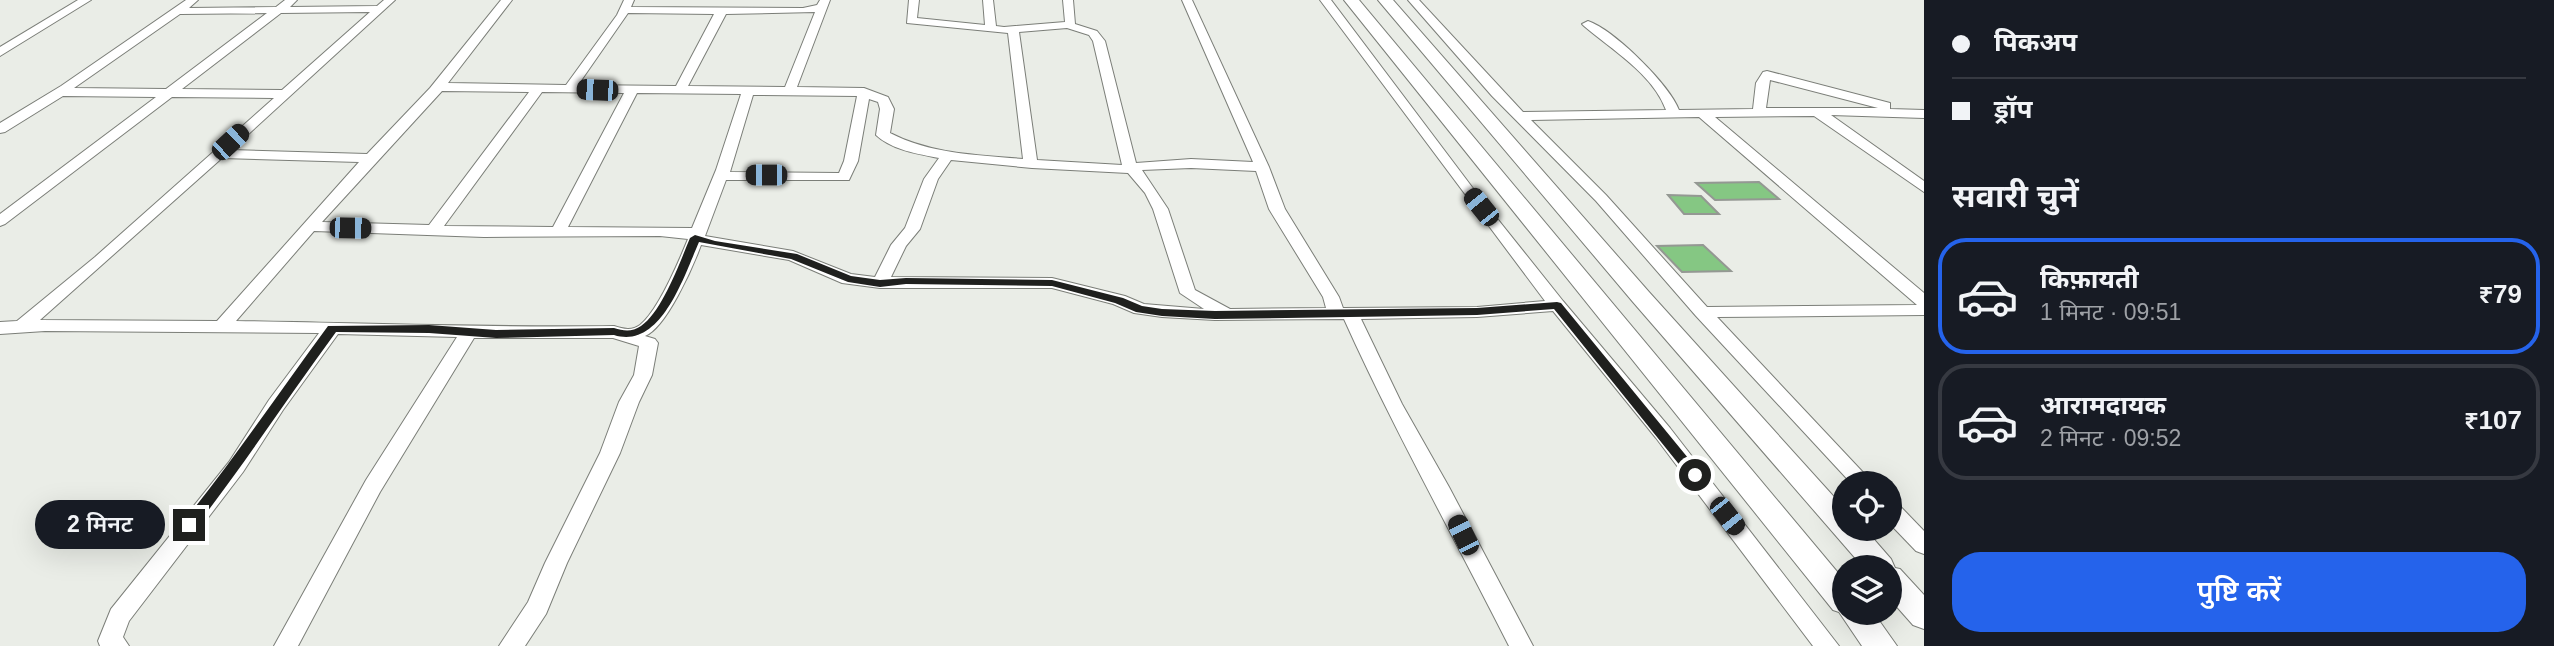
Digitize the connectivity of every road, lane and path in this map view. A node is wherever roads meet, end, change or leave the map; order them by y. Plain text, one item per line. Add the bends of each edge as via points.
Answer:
1 (86, 0) edge
2 (193, 0) edge
3 (507, 0) edge
4 (914, 0) edge
5 (988, 0) edge
6 (1068, 0) edge
7 (1187, 0) edge
8 (1325, 0) edge
9 (1352, 0) edge
10 (1385, 0) edge
11 (1413, 0) edge
12 (286, 4) edge
13 (823, 4) edge
14 (385, 5) edge
15 (627, 5) edge
16 (722, 10) junction
17 (179, 11) junction
18 (1588, 24) dead end
19 (1068, 25) junction
20 (991, 29) junction
21 (1013, 29) junction
22 (0, 52) edge
23 (438, 88) junction
24 (538, 89) junction
25 (569, 89) junction
26 (632, 90) junction
27 (680, 90) junction
28 (790, 90) junction
29 (748, 91) junction
30 (59, 92) junction
31 (864, 92) junction
32 (172, 93) junction
33 (284, 94) junction
34 (1759, 112) junction
35 (1674, 113) junction
36 (1702, 113) junction
37 (1819, 113) junction
38 (1904, 113) junction
39 (1924, 114) edge
40 (1519, 116) junction
41 (0, 129) edge
42 (948, 154) junction
43 (216, 155) junction
44 (371, 158) junction
45 (1030, 162) junction
46 (1130, 167) junction
47 (1262, 167) junction
48 (720, 176) junction
49 (1924, 188) edge
50 (0, 221) edge
51 (310, 226) junction
52 (434, 229) junction
53 (558, 232) junction
54 (696, 236) junction
55 (880, 284) junction
56 (1924, 302) edge
57 (1557, 305) junction
58 (1924, 310) edge
59 (1702, 312) junction
60 (1343, 313) junction
61 (1227, 315) junction
62 (21, 327) junction
63 (0, 328) edge
64 (221, 328) junction
65 (332, 329) junction
66 (469, 332) junction
67 (626, 335) junction
68 (1852, 471) edge
69 (1832, 512) edge
70 (1902, 522) edge
71 (1858, 541) edge
72 (1924, 545) edge
73 (1870, 555) edge
74 (1832, 586) edge
75 (1902, 591) edge
76 (1924, 616) edge
77 (1864, 625) edge
78 (117, 646) edge
79 (286, 646) edge
80 (511, 646) edge
81 (1521, 646) edge
82 (1827, 646) edge
83 (1881, 646) edge

1 - 22 street
2 - 17 street
3 - 23 street
4 - 20 street via 911,21
5 - 20 street
6 - 19 street
7 - 47 street
8 - 57 street
9 - 74 street
10 - 69 street
11 - 40 street
12 - 14 street
12 - 17 street
12 - 32 street
13 - 16 street via 803,11
13 - 28 street
14 - 33 street
15 - 16 street
15 - 25 street
16 - 27 street
17 - 30 street
18 - 35 street via 1657,85
19 - 21 street
19 - 46 street via 1093,33 1099,41
20 - 21 street
21 - 45 street
23 - 24 street
23 - 44 street
24 - 25 street
24 - 52 street
25 - 26 street
26 - 27 street
26 - 53 street
27 - 29 street
28 - 29 street
28 - 31 street
29 - 48 street
30 - 32 street
30 - 41 street
31 - 42 street via 883,100 887,109 883,135 893,144
31 - 48 street via 844,177
32 - 33 street
32 - 50 street
33 - 43 street
34 - 36 street
34 - 37 street
34 - 38 street via 1767,75
35 - 36 street
35 - 40 street
36 - 56 street
37 - 38 street
37 - 49 street
38 - 39 street
40 - 59 street via 1601,198
42 - 45 street
42 - 55 street
43 - 44 street
43 - 62 street
44 - 51 street
45 - 46 street
46 - 47 street
46 - 61 street via 1153,192 1188,293
47 - 60 street via 1276,209
48 - 54 street
51 - 52 street
51 - 64 street
52 - 53 street
53 - 54 street
54 - 55 street via 713,244 793,256 848,279
54 - 67 street via 670,295 646,328
55 - 61 street via 1052,283 1140,309
57 - 60 street via 1477,312
57 - 82 street via 1663,433
58 - 59 street
59 - 68 street
60 - 61 street
60 - 81 street
62 - 63 street
62 - 64 street
64 - 65 street
65 - 66 street
65 - 78 street via 236,467 119,616 110,640
66 - 67 street
66 - 79 street via 376,479
67 - 80 street via 649,343 643,376 538,607
70 - 72 street
71 - 73 street
75 - 76 street
77 - 83 street

